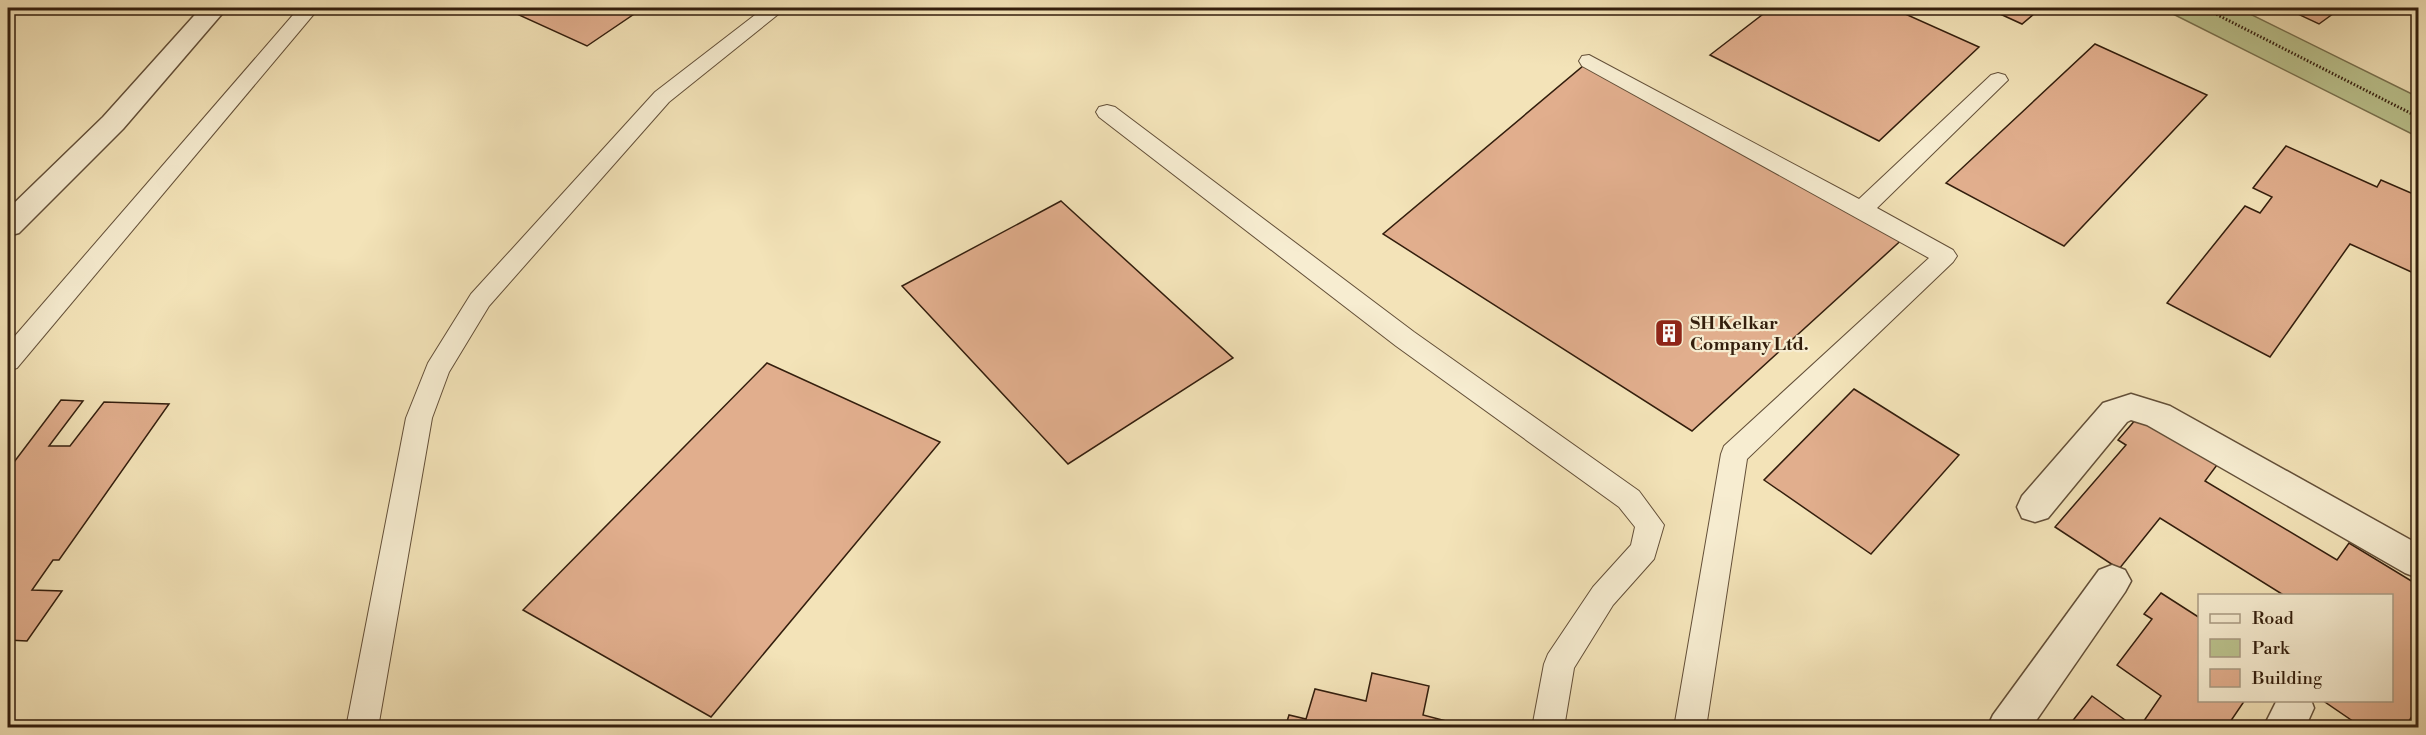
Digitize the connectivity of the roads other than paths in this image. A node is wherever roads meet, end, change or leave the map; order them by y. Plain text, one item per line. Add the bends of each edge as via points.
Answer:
1 (214, 8) edge
2 (309, 8) edge
3 (776, 8) edge
4 (1589, 61) dead end
5 (1998, 80) dead end
6 (1107, 112) dead end
7 (1861, 210) junction
8 (8, 226) edge
9 (8, 361) edge
10 (2035, 507) dead end
11 (2418, 562) edge
12 (2112, 581) dead end
13 (363, 728) edge
14 (1548, 728) edge
15 (1690, 728) edge
16 (2007, 728) edge

1 - 8 street via 112,123
2 - 9 lane
3 - 13 lane via 662,97 480,300 437,370 419,418
4 - 7 lane
5 - 7 lane
6 - 14 lane via 1405,339 1629,499 1650,525 1644,550 1603,596 1559,664
7 - 15 lane via 1945,256 1734,454
10 - 11 street via 2115,412 2131,406 2158,415
12 - 16 street

